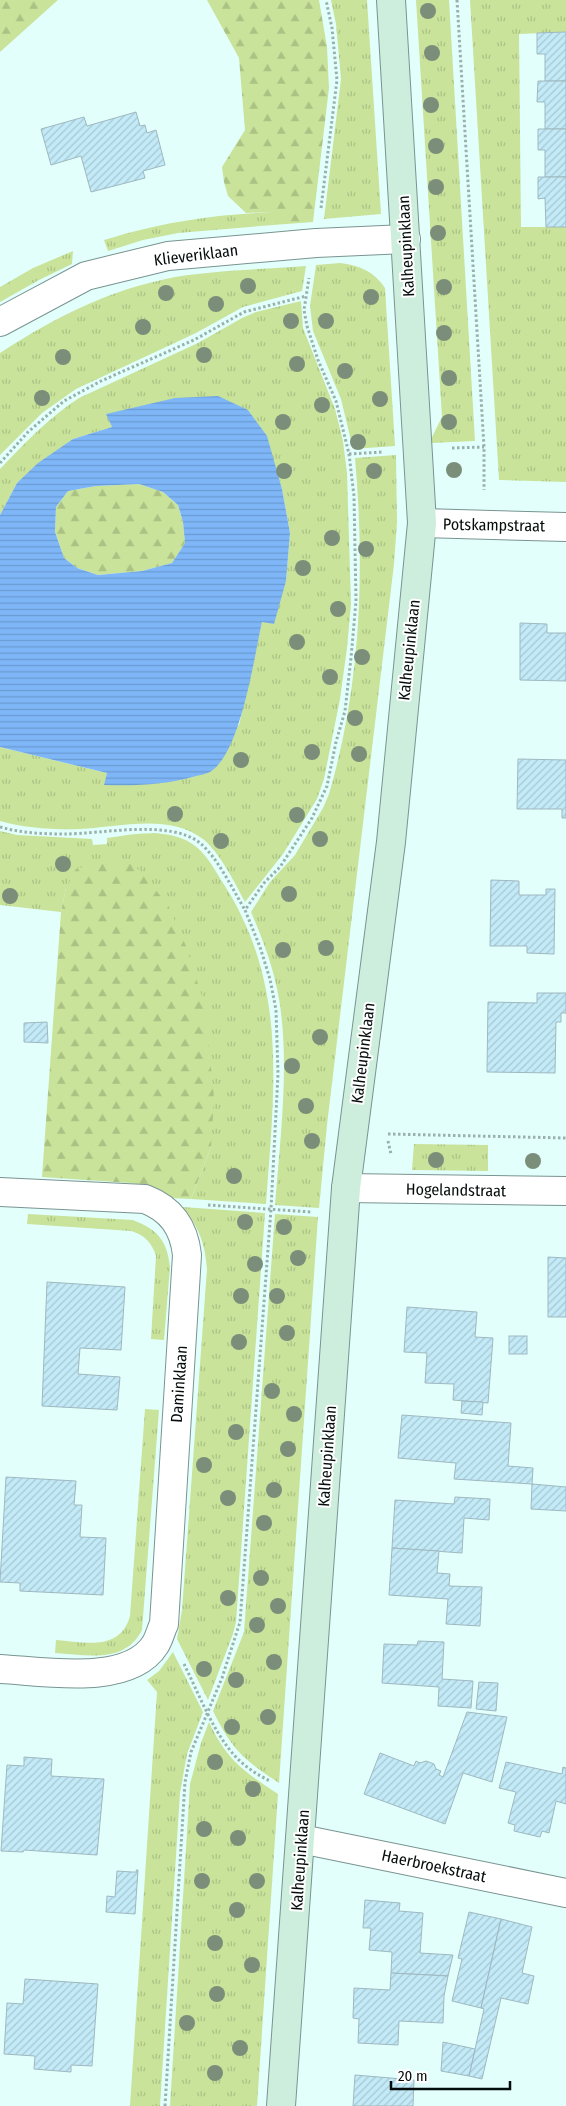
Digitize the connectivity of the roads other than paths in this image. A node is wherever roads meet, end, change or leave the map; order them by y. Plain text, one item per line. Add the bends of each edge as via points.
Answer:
1 (391, 0) edge
2 (406, 238) junction
3 (0, 322) edge
4 (422, 523) junction
5 (566, 527) edge
6 (566, 1191) edge
7 (0, 1192) edge
8 (345, 1201) junction
9 (0, 1669) edge
10 (301, 1839) junction
11 (566, 1893) edge
12 (281, 2106) edge

1 - 2 street, Kalheupinklaan
2 - 3 street, Klieveriklaan via 159,258 86,276
2 - 4 street, Kalheupinklaan
4 - 5 street, Potskampstraat
4 - 8 street, Kalheupinklaan via 391,842
6 - 8 street, Hogelandstraat
7 - 9 street, Daminklaan via 145,1199 160,1205 179,1226 186,1240 187,1255 164,1624 155,1646 134,1664 112,1672 77,1674
8 - 10 street, Kalheupinklaan
10 - 11 street, Haerbroekstraat
10 - 12 street, Kalheupinklaan

